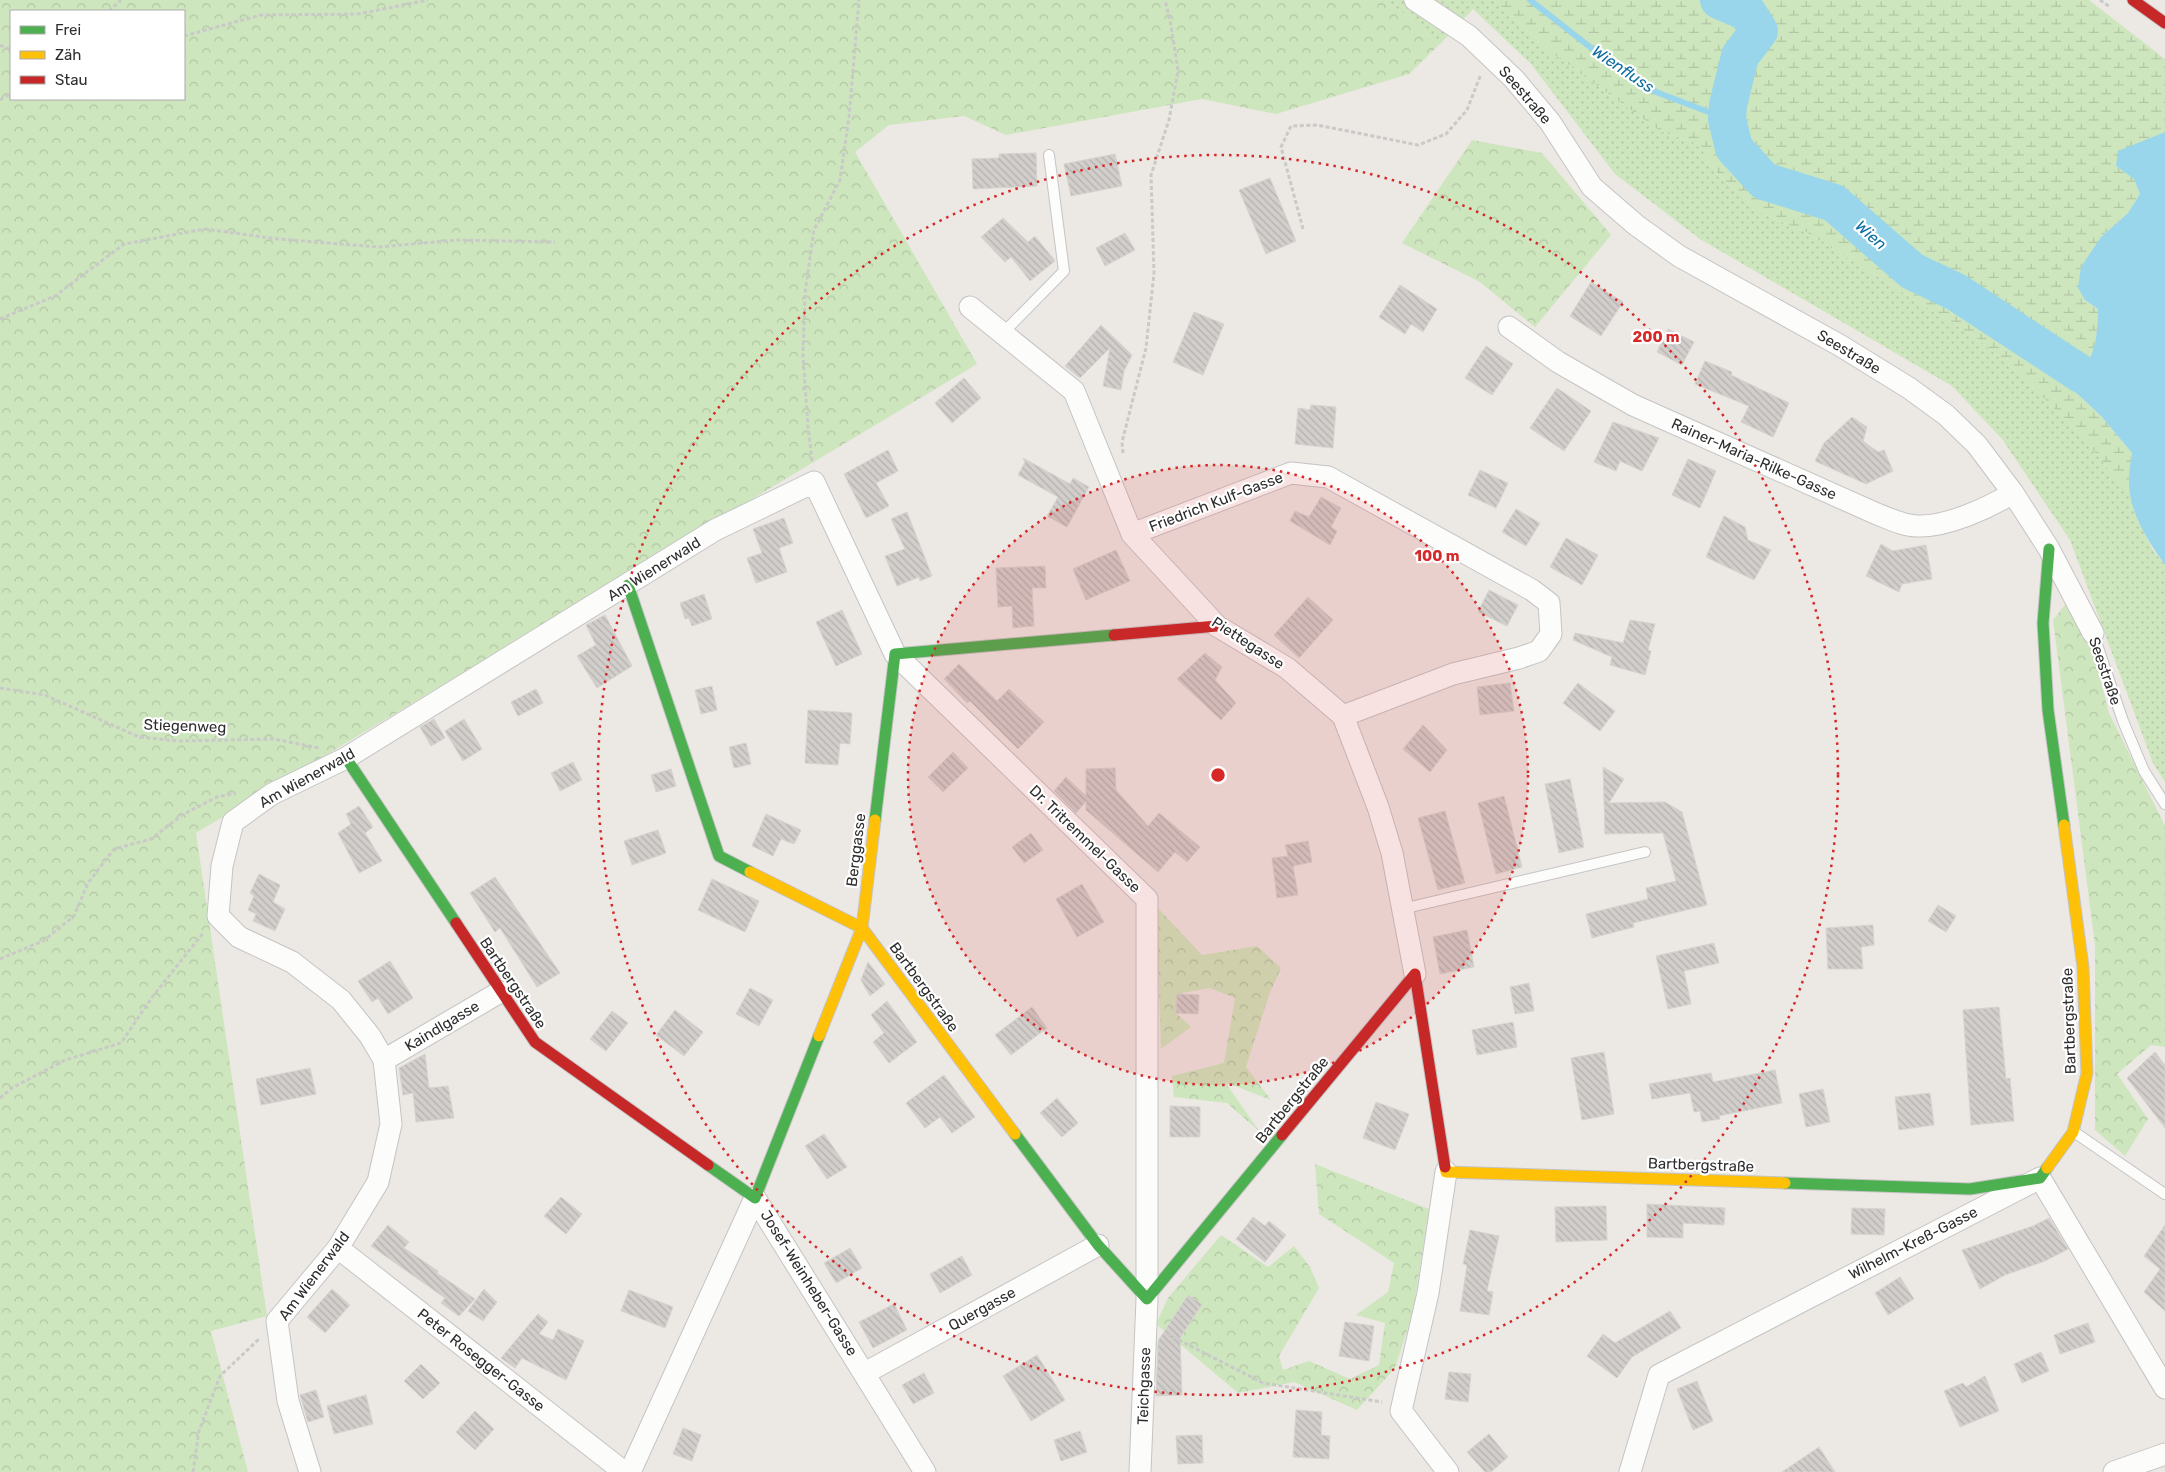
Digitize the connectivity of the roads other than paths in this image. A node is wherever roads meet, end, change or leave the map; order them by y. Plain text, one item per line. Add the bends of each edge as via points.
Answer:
1 (1414, 0) edge
2 (2133, 0) edge
3 (2165, 23) edge
4 (1049, 155) dead end
5 (970, 307) dead end
6 (1509, 327) dead end
7 (1003, 333) junction
8 (814, 482) joint
9 (2012, 493) junction
10 (1132, 534) junction
11 (2049, 549) junction
12 (628, 585) junction
13 (1217, 626) junction
14 (2092, 633) joint
15 (895, 654) junction
16 (1343, 716) junction
17 (346, 758) junction
18 (2165, 804) edge
19 (1645, 852) dead end
20 (1402, 909) junction
21 (862, 928) junction
22 (1415, 974) junction
23 (500, 992) junction
24 (384, 1060) junction
25 (2073, 1132) junction
26 (1446, 1172) junction
27 (2040, 1178) junction
28 (2165, 1194) edge
29 (756, 1198) junction
30 (1098, 1245) junction
31 (338, 1248) junction
32 (1147, 1299) junction
33 (865, 1373) junction
34 (2165, 1388) edge
35 (2165, 1454) edge
36 (310, 1472) edge
37 (624, 1472) edge
38 (630, 1472) edge
39 (925, 1472) edge
40 (1140, 1472) edge
41 (1448, 1472) edge
42 (1630, 1472) edge
43 (2114, 1472) edge

1 - 9 street, Seestraße via 1469,36 1514,79 1550,122 1592,187 1636,225 1679,256 1841,346 1909,388 1946,415 1977,445
2 - 3 street
4 - 7 lane via 1064,271
5 - 7 street, Piettegasse
6 - 9 street, Rainer-Maria-Rilke-Gasse via 1558,362 1633,405 1907,525 1947,523
7 - 10 street, Piettegasse via 1074,391
8 - 12 street, Am Wienerwald via 715,530
8 - 15 street, Dr. Tritremmel-Gasse
9 - 11 street, Seestraße
10 - 13 street, Piettegasse
10 - 16 street, Friedrich Kulf-Gasse via 1291,473 1328,477 1532,590 1549,603 1551,634 1539,651 1453,674
11 - 14 street, Seestraße
11 - 25 street, Bartbergstraße via 2043,623 2048,710 2083,967 2088,1073
12 - 17 street, Am Wienerwald
12 - 21 street via 720,856
13 - 15 street
13 - 16 street, Piettegasse via 1286,668
14 - 18 lane, Seestraße via 2122,721 2144,771
15 - 21 street, Berggasse
15 - 32 street, Dr. Tritremmel-Gasse via 1147,899
16 - 20 street, Piettegasse via 1378,807
17 - 23 street, Bartbergstraße
17 - 24 street, Am Wienerwald via 272,794 233,822 222,866 218,916 239,937 292,962 341,1000 370,1036
19 - 20 lane
20 - 22 street, Piettegasse
21 - 29 street
21 - 30 street, Bartbergstraße
22 - 26 street
22 - 32 street, Bartbergstraße
23 - 24 street, Kaindlgasse
23 - 29 street, Bartbergstraße via 535,1042
24 - 31 street, Am Wienerwald via 391,1124 378,1182
25 - 27 street, Bartbergstraße
25 - 28 lane
26 - 27 street, Bartbergstraße via 1970,1189
26 - 41 street via 1428,1293 1401,1411
27 - 34 street
27 - 42 street, Wilhelm-Kreß-Gasse via 1659,1375
29 - 33 street, Josef-Weinheber-Gasse
29 - 38 street, Josef-Weinheber-Gasse
30 - 32 street, Bartbergstraße
30 - 33 street, Quergasse
31 - 36 street, Am Wienerwald via 277,1321 288,1401
31 - 37 street, Peter Rosegger-Gasse
32 - 40 street, Teichgasse
33 - 39 street, Josef-Weinheber-Gasse
35 - 43 street

